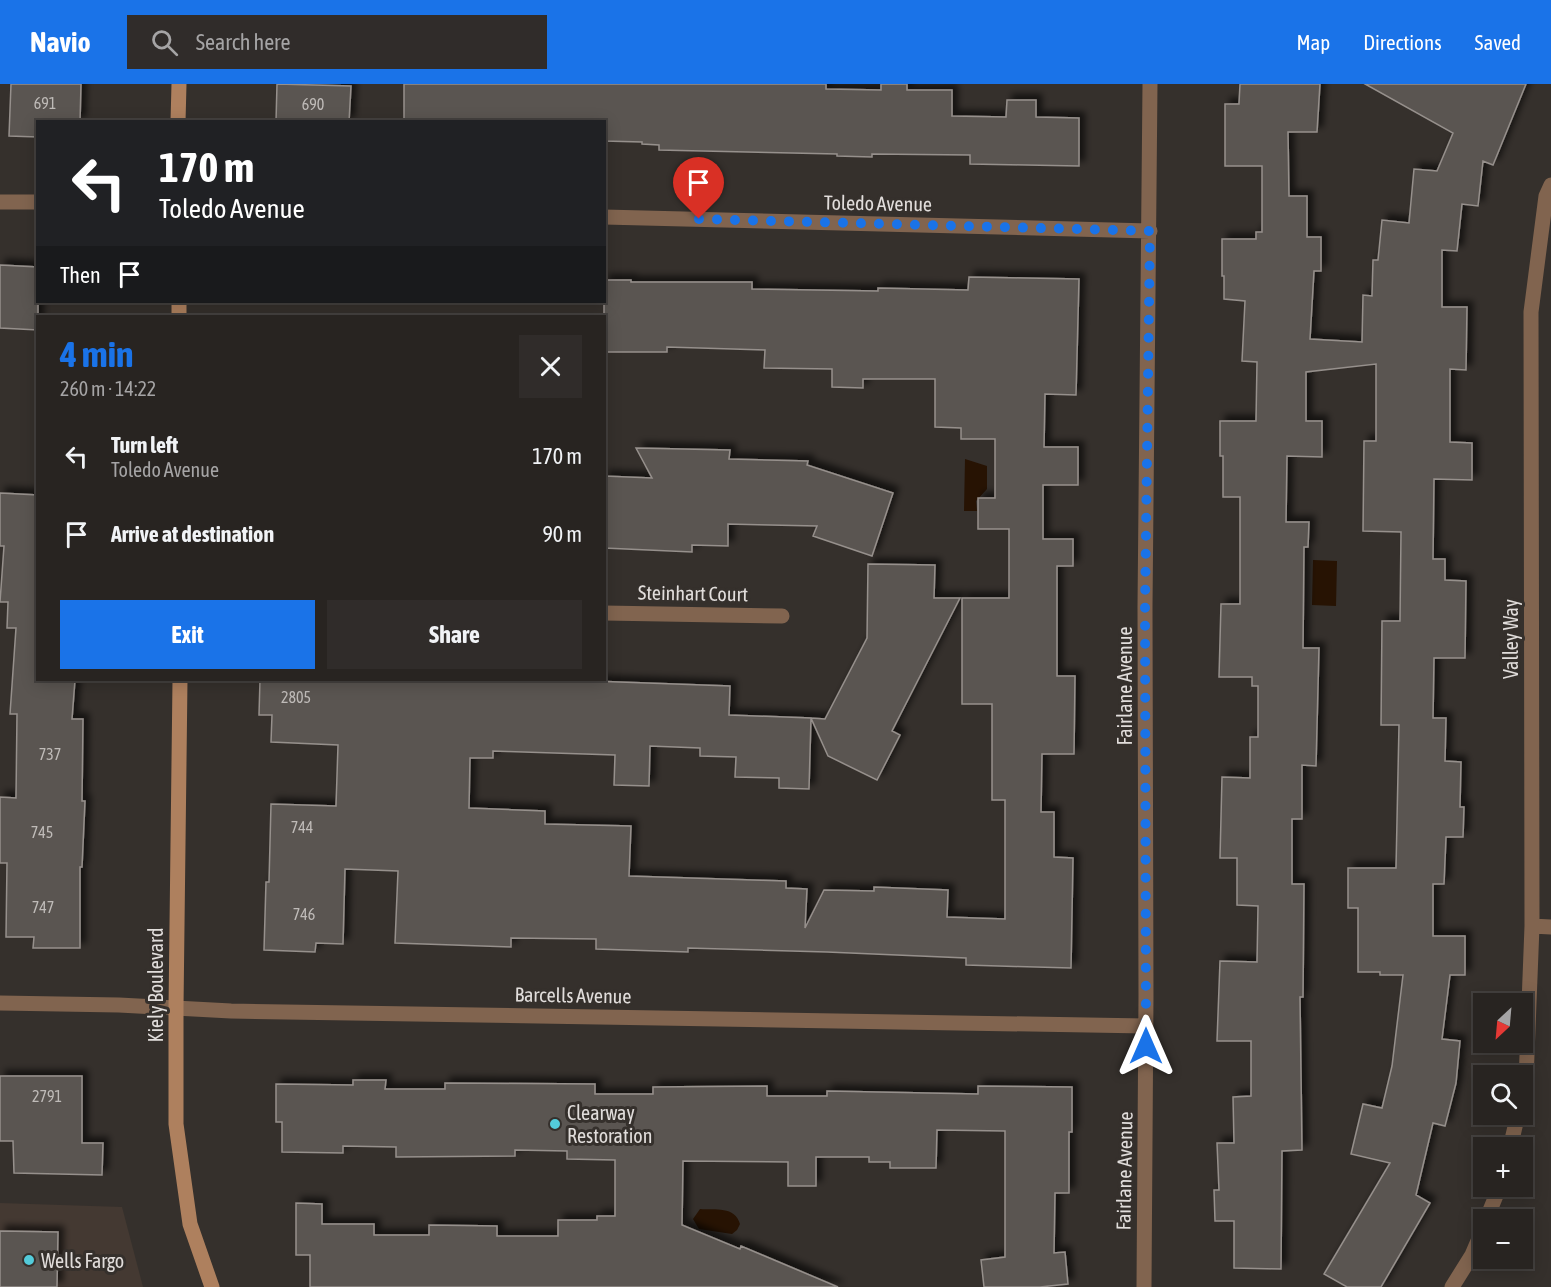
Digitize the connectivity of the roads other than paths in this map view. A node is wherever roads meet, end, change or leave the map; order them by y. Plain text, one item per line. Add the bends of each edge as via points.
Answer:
1 (179, 84) edge
2 (1150, 84) edge
3 (178, 120) edge
4 (1551, 185) edge
5 (0, 202) edge
6 (36, 202) edge
7 (606, 217) edge
8 (1150, 231) junction
9 (606, 613) edge
10 (782, 616) dead end
11 (180, 681) edge
12 (1532, 926) junction
13 (1551, 927) edge
14 (0, 1003) edge
15 (176, 1008) junction
16 (1146, 1026) junction
17 (1527, 1065) edge
18 (1473, 1253) edge
19 (212, 1287) edge
20 (1143, 1287) edge
21 (1452, 1287) edge

1 - 3 main road
2 - 8 street, Fairlane Avenue
4 - 12 street, Valley Way via 1546,196 1531,312
5 - 6 street
7 - 8 street, Toledo Avenue
8 - 16 street, Fairlane Avenue via 1145,607
9 - 10 street, Steinhart Court
11 - 15 main road, Kiely Boulevard
12 - 13 street
12 - 17 street, Valley Way
14 - 15 street, Barcells Avenue
15 - 16 street, Barcells Avenue
15 - 19 main road, Kiely Boulevard via 176,1124 190,1224
16 - 20 street, Fairlane Avenue
18 - 21 street

